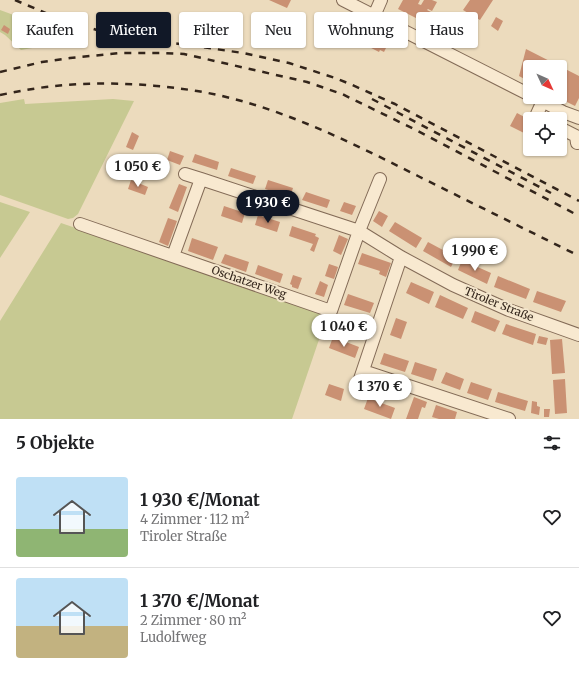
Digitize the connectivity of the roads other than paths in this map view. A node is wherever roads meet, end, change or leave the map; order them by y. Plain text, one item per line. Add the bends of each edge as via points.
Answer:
1 (343, 0) edge
2 (381, 0) edge
3 (366, 12) edge
4 (376, 12) edge
5 (408, 33) edge
6 (523, 91) edge
7 (548, 104) edge
8 (579, 118) edge
9 (567, 132) edge
10 (577, 143) dead end
11 (185, 174) dead end
12 (201, 179) junction
13 (380, 179) dead end
14 (80, 224) dead end
15 (359, 231) junction
16 (173, 256) junction
17 (401, 257) junction
18 (579, 335) edge
19 (509, 419) edge

1 - 3 street
2 - 4 street
5 - 6 street
7 - 8 street
9 - 10 street via 576,136
11 - 12 street, Tiroler Straße
12 - 15 street, Tiroler Straße
12 - 16 street
13 - 15 street, Oschatzer Weg
14 - 16 street, Oschatzer Weg
15 - 16 street, Oschatzer Weg via 331,311
15 - 17 street, Tiroler Straße
17 - 18 street, Tiroler Straße via 453,285 509,310
17 - 19 street via 361,376

